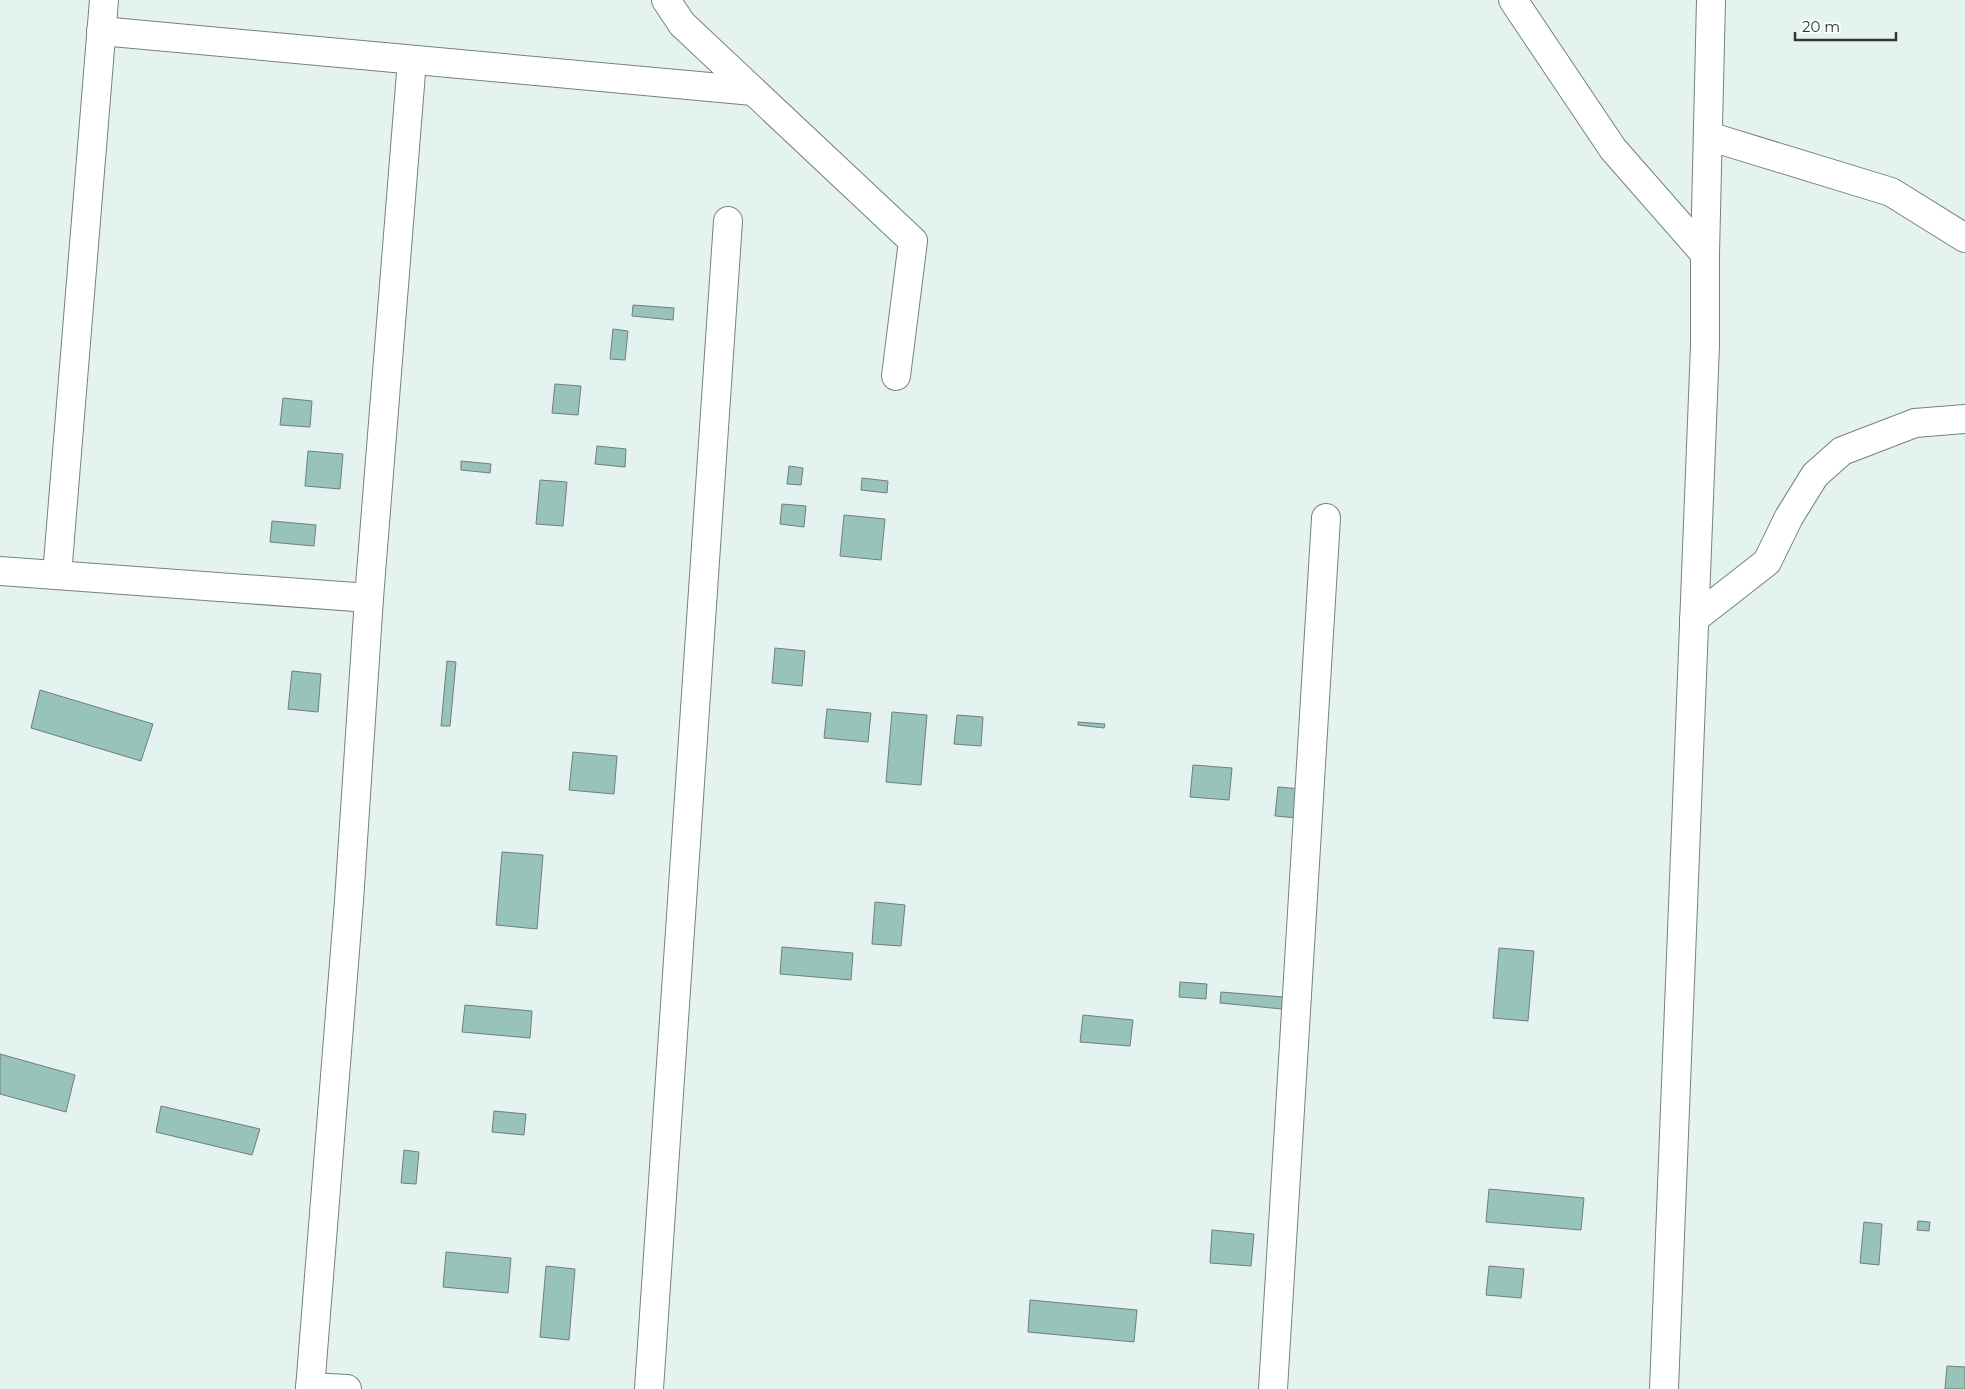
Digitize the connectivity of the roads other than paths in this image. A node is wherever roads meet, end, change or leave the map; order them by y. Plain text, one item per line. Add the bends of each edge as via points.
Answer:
1 (104, 0) edge
2 (666, 0) edge
3 (1513, 0) edge
4 (1711, 0) edge
5 (101, 31) junction
6 (412, 60) junction
7 (753, 91) junction
8 (1708, 136) junction
9 (728, 221) dead end
10 (1965, 238) edge
11 (1705, 254) junction
12 (896, 376) dead end
13 (1965, 419) edge
14 (1326, 518) dead end
15 (0, 571) edge
16 (57, 575) junction
17 (370, 598) junction
18 (1694, 619) junction
19 (310, 1388) edge
20 (347, 1389) edge
21 (649, 1389) edge
22 (1273, 1389) edge
23 (1664, 1389) edge

1 - 5 street
2 - 7 street via 682,24
3 - 11 street via 1613,149
4 - 8 street
5 - 6 street
5 - 16 street
6 - 7 street
6 - 17 street
7 - 12 street via 913,241
8 - 10 street via 1891,192
8 - 11 street
9 - 21 street
11 - 18 street
13 - 18 street via 1915,423 1842,451 1815,475 1767,562
14 - 22 street
15 - 16 street
16 - 17 street
17 - 19 street
18 - 23 street
19 - 20 street

